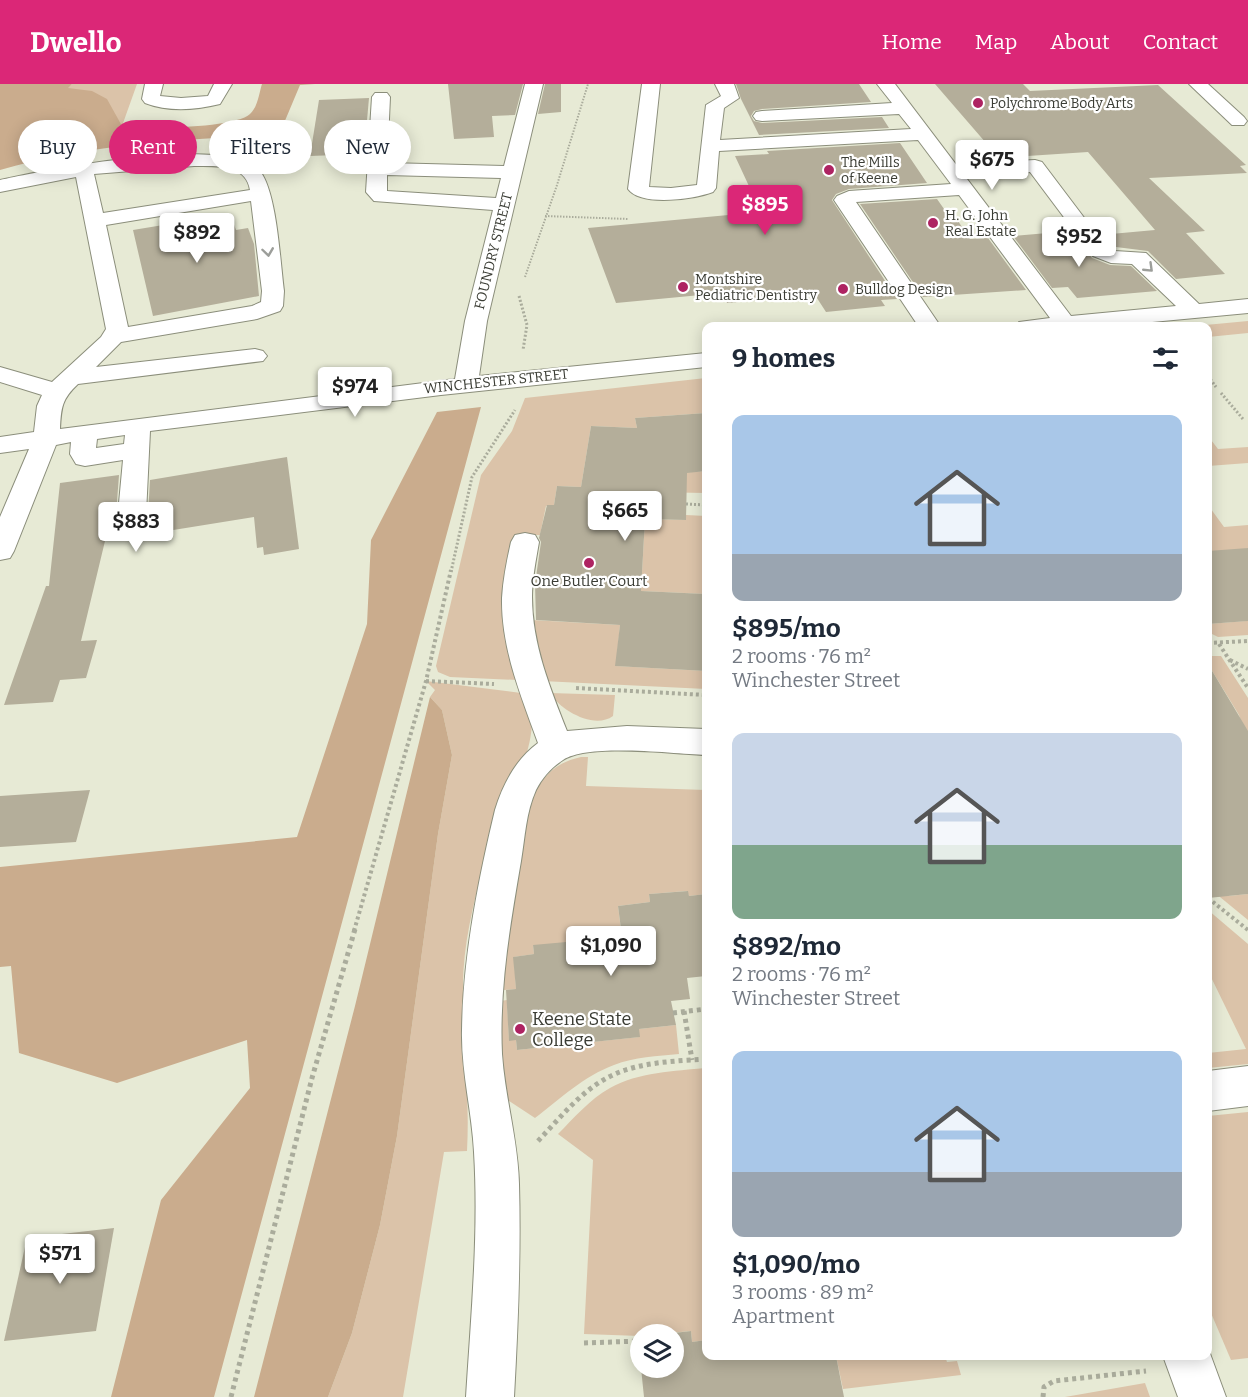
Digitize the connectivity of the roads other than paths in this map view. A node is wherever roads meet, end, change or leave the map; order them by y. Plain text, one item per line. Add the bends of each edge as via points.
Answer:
1 (154, 84) edge
2 (223, 84) edge
3 (534, 84) edge
4 (651, 84) edge
5 (724, 84) edge
6 (886, 84) edge
7 (1198, 84) edge
8 (381, 97) dead end
9 (905, 108) junction
10 (762, 116) dead end
11 (380, 120) edge
12 (1238, 121) dead end
13 (925, 134) junction
14 (711, 146) junction
15 (971, 168) dead end
16 (97, 169) edge
17 (411, 170) edge
18 (513, 172) junction
19 (60, 174) edge
20 (85, 174) edge
21 (377, 174) edge
22 (0, 186) edge
23 (966, 189) junction
24 (260, 194) junction
25 (504, 205) junction
26 (94, 221) junction
27 (1248, 306) edge
28 (1194, 311) junction
29 (927, 322) edge
30 (1064, 322) edge
31 (1076, 322) edge
32 (114, 336) junction
33 (255, 356) dead end
34 (702, 360) edge
35 (3, 376) edge
36 (466, 383) junction
37 (64, 384) junction
38 (137, 437) junction
39 (46, 438) junction
40 (0, 445) edge
41 (132, 514) dead end
42 (525, 542) dead end
43 (0, 551) edge
44 (702, 742) edge
45 (556, 747) junction
46 (1248, 1086) edge
47 (1212, 1090) edge
48 (1168, 1363) edge
49 (490, 1397) edge
50 (1202, 1397) edge

1 - 2 street via 151,99 168,102 214,100
3 - 18 street, FOUNDRY STREET
4 - 14 street via 639,191 652,194 704,190
5 - 14 street via 730,98 715,105
6 - 9 street
7 - 12 street
8 - 11 street
9 - 10 street
9 - 13 street
13 - 14 street
13 - 23 street
15 -> 28 street via 1035,166 1100,252 1111,257 1138,258
16 - 24 street via 169,161 226,160 248,169
17 - 18 street
18 - 25 street, FOUNDRY STREET
19 - 22 street
20 - 26 street
21 - 25 street via 376,192 381,197
23 - 29 street via 844,200
23 - 30 street
24 - 26 street
24 -> 32 street via 272,306 257,312
25 - 36 street, FOUNDRY STREET via 476,321
26 - 32 street via 117,329
27 - 28 street
28 - 31 street
32 - 37 street
33 - 37 street
34 - 36 street, WINCHESTER STREET
35 - 37 street
36 - 38 street, WINCHESTER STREET
37 - 39 street via 49,406
38 - 39 street, WINCHESTER STREET via 85,458 85,432
38 - 41 street
39 - 40 street
39 - 43 street
42 - 45 street via 518,575 520,637
44 - 45 street via 590,740
45 - 49 street via 538,760 522,783 512,813 489,933 481,1014 488,1110 496,1150 497,1285
46 - 47 street
48 - 50 street

